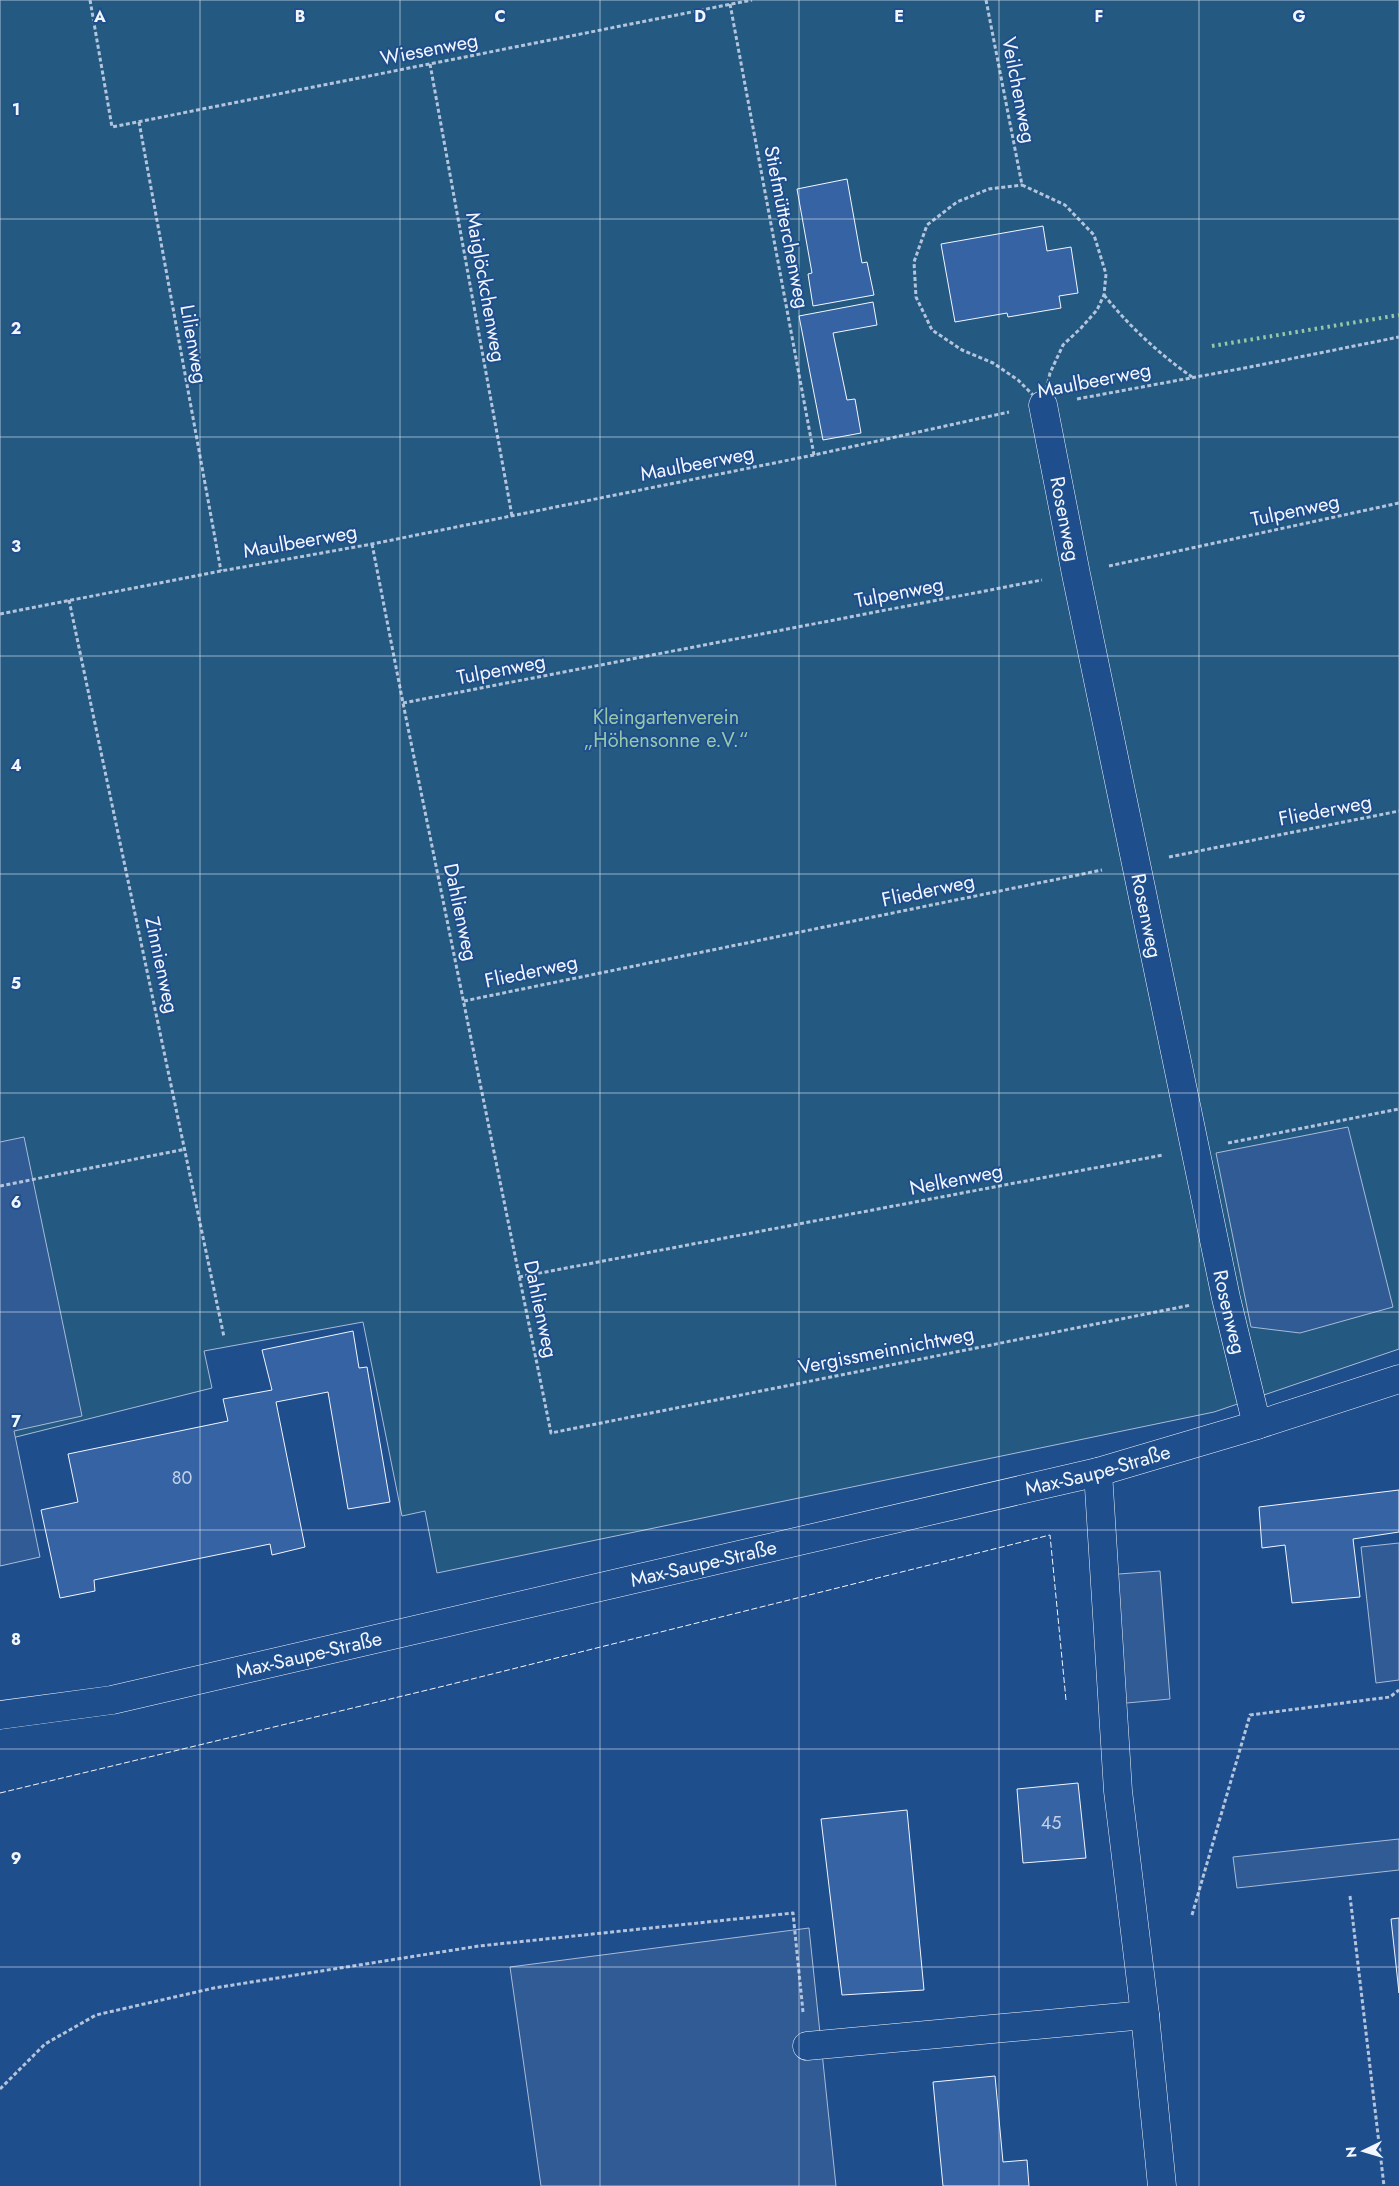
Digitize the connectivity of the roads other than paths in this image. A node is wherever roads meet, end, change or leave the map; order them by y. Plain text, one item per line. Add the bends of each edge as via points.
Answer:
1 (1049, 404) road end
2 (1399, 1379) edge
3 (1257, 1425) junction
4 (1098, 1472) junction
5 (0, 1715) edge
6 (1145, 2015) junction
7 (807, 2046) road end
8 (1162, 2186) edge

1 - 3 street, Rosenweg via 1076,574 1226,1298
2 - 3 street, Max-Saupe-Straße
3 - 4 street, Max-Saupe-Straße
4 - 5 street, Max-Saupe-Straße via 112,1700
4 - 6 street via 1118,1791
6 - 7 street
6 - 8 street

